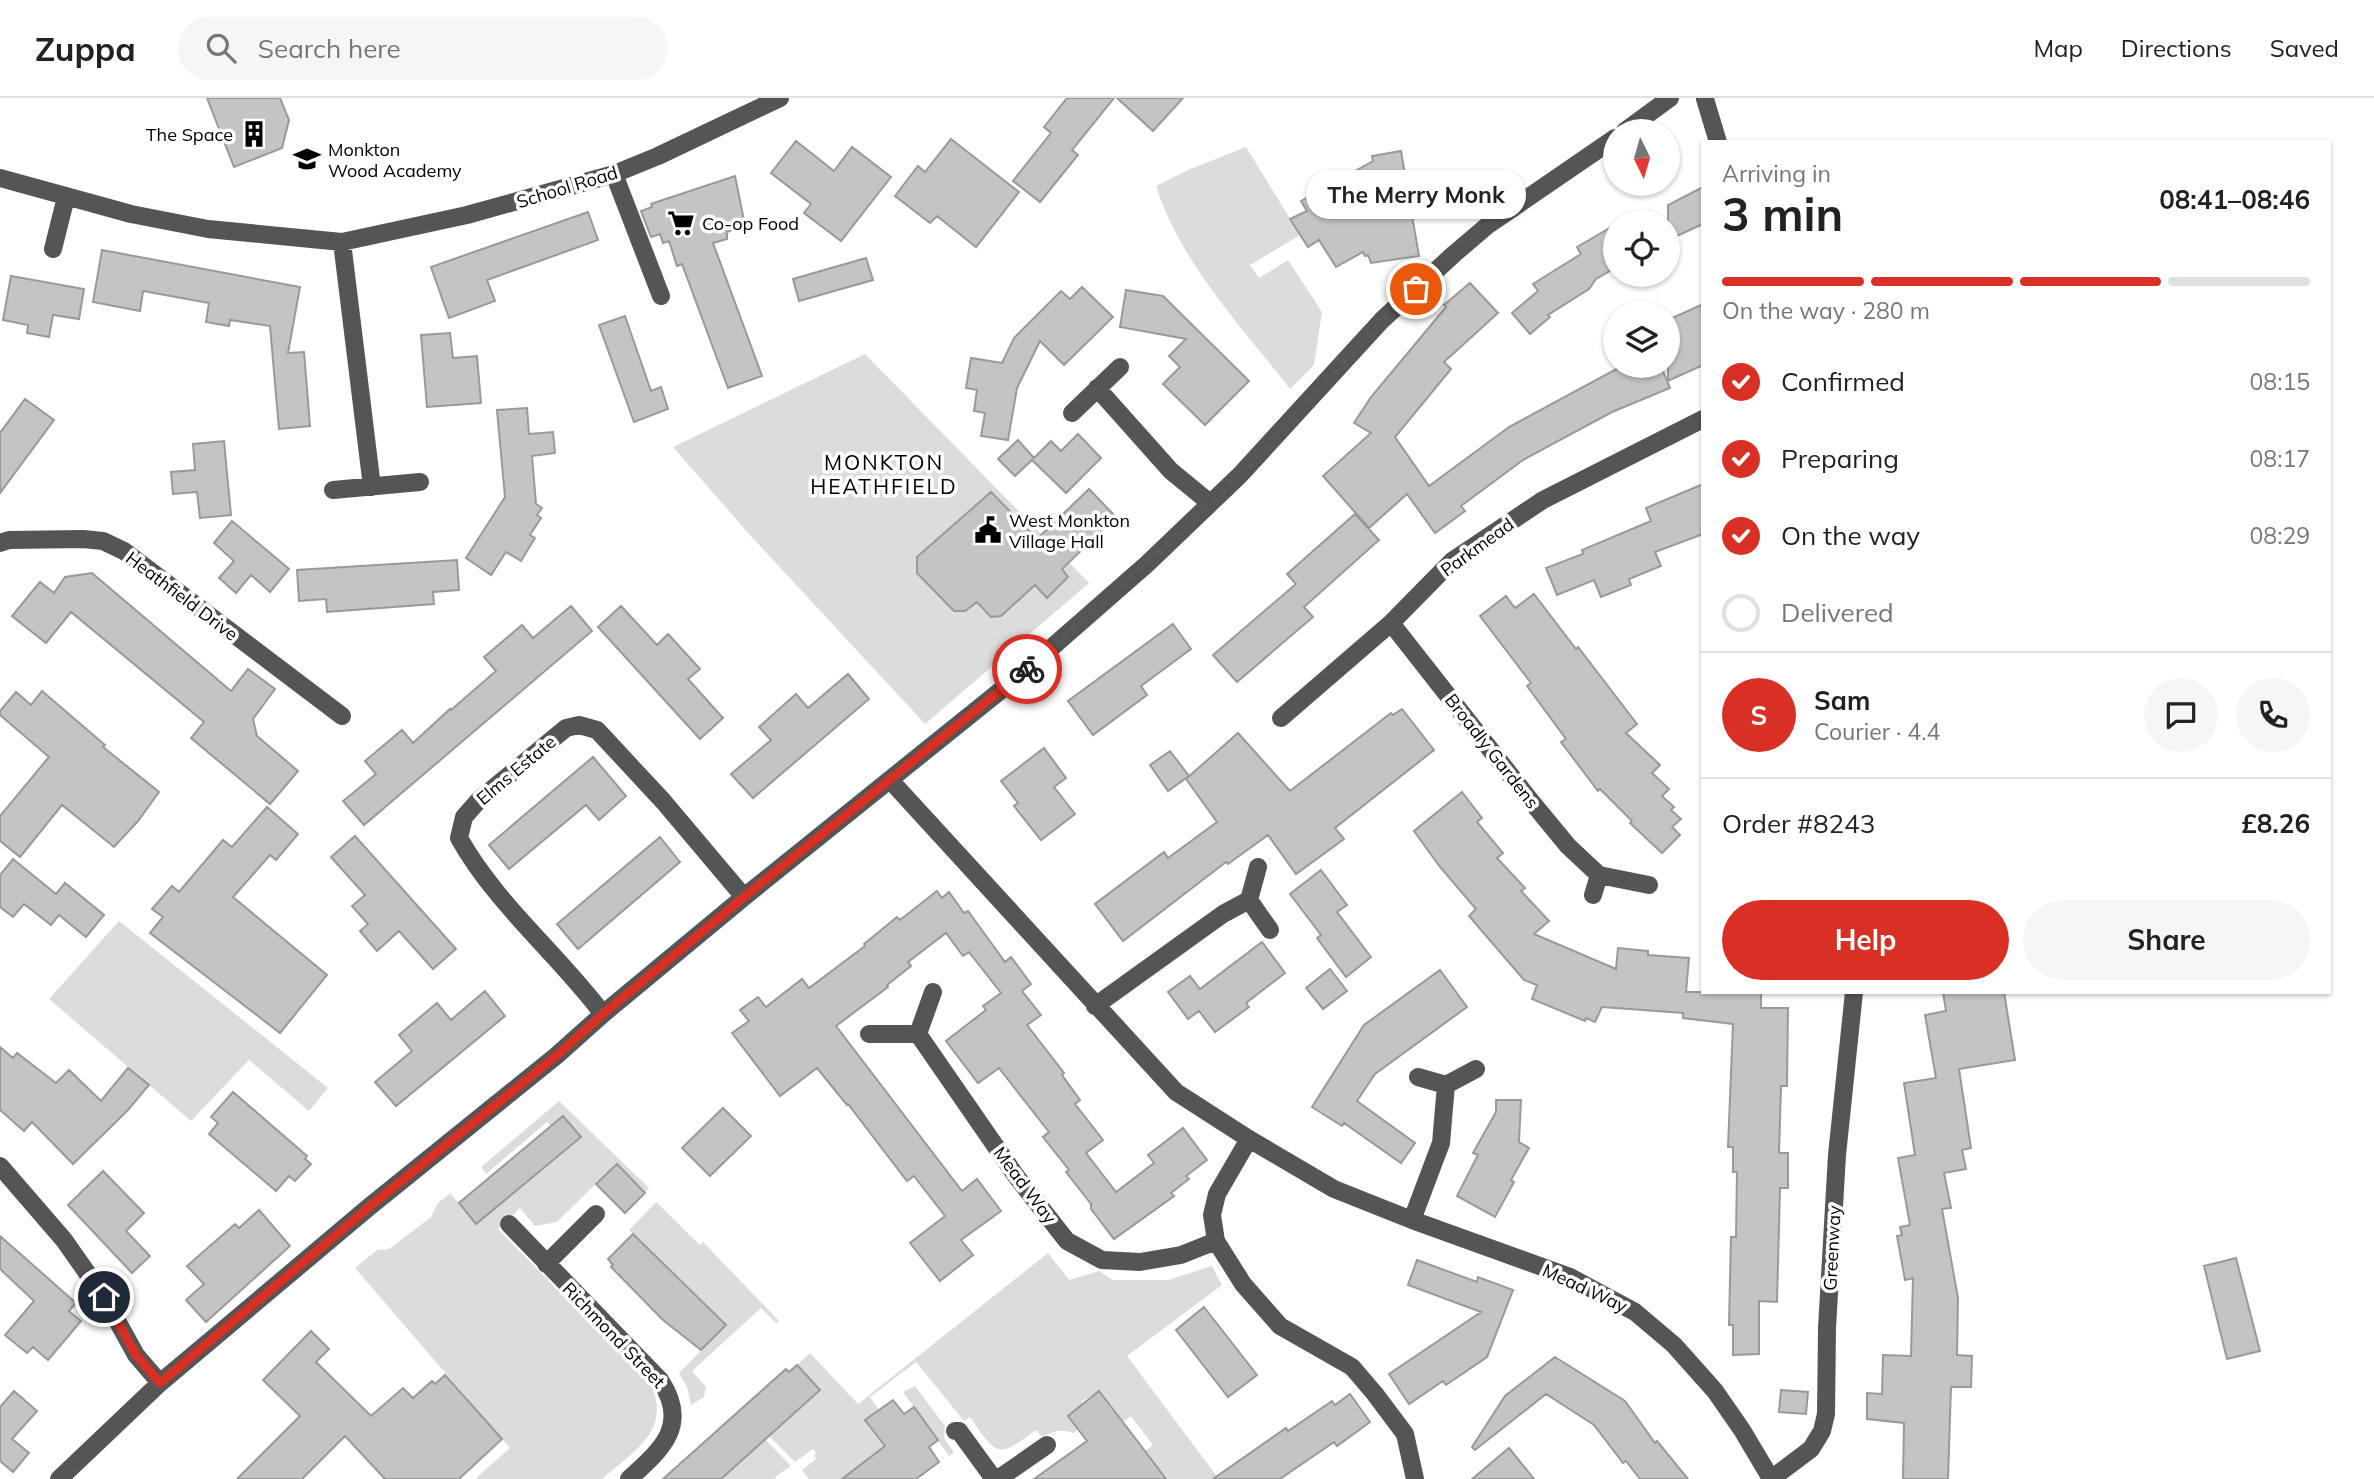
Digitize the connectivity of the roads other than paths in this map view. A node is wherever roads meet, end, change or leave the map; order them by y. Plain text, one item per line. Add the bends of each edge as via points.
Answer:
1 (780, 98) edge
2 (1670, 98) edge
3 (1705, 99) edge
4 (1641, 119) edge
5 (1717, 140) edge
6 (1603, 146) edge
7 (614, 174) junction
8 (0, 178) edge
9 (66, 197) junction
10 (342, 242) junction
11 (53, 248) dead end
12 (661, 296) dead end
13 (1120, 367) dead end
14 (1097, 388) junction
15 (1072, 413) dead end
16 (1701, 420) edge
17 (420, 482) dead end
18 (372, 487) junction
19 (333, 490) dead end
20 (1210, 503) junction
21 (0, 543) edge
22 (1391, 623) junction
23 (342, 716) dead end
24 (1281, 718) dead end
25 (890, 779) junction
26 (1258, 867) dead end
27 (1599, 875) junction
28 (1649, 885) dead end
29 (1593, 895) dead end
30 (744, 897) junction
31 (1249, 900) junction
32 (1270, 930) dead end
33 (933, 992) dead end
34 (1854, 994) edge
35 (1096, 1006) junction
36 (603, 1014) junction
37 (869, 1034) dead end
38 (918, 1034) junction
39 (1476, 1069) dead end
40 (1418, 1077) dead end
41 (1446, 1085) junction
42 (1249, 1139) junction
43 (0, 1167) edge
44 (596, 1214) dead end
45 (1412, 1220) junction
46 (509, 1224) dead end
47 (1216, 1241) junction
48 (546, 1264) junction
49 (160, 1383) junction
50 (955, 1431) dead end
51 (1047, 1445) dead end
52 (1770, 1478) edge
53 (59, 1479) edge
54 (629, 1479) edge
55 (996, 1479) edge
56 (1415, 1479) edge

1 - 7 street, School Road
2 - 4 street
3 - 5 street
6 - 20 street via 1488,225 1454,254 1382,320
7 - 10 street, School Road via 467,215
7 - 12 street
8 - 9 street, School Road
9 - 10 street, School Road via 208,229
9 - 11 street
10 - 18 street
13 - 14 street
14 - 15 street
14 - 20 street via 1171,471
16 - 22 street, Parkmead via 1543,500 1452,561
17 - 18 street
18 - 19 street
20 - 25 street via 1026,670
21 - 23 street, Heathfield Drive via 83,539 103,541 124,551
22 - 24 street, Parkmead
22 - 27 street, Broadly Gardens via 1530,800
25 - 30 street
25 - 35 street, Mead Way
26 - 31 street
27 - 28 street
27 - 29 street
30 - 36 street
30 - 36 street, Elms Estate via 597,730 579,725 566,728 516,769 464,817 459,838 496,892
31 - 32 street
31 - 35 street
33 - 38 street
34 - 52 street, Greenway via 1838,1154 1826,1414 1811,1449
35 - 42 street, Mead Way via 1176,1092
36 - 49 street
37 - 38 street
38 - 47 street, Mead Way via 1067,1241 1102,1260 1140,1262 1181,1255
39 - 41 street
40 - 41 street
41 - 45 street via 1441,1143
42 - 45 street, Mead Way via 1334,1189
42 - 47 street via 1217,1194 1212,1215
43 - 49 street via 64,1240 104,1297 136,1355
44 - 48 street
45 - 52 street, Mead Way via 1570,1277 1635,1312 1674,1345 1715,1391
46 - 48 street, Richmond Street
47 - 56 street via 1243,1284 1280,1326 1352,1367 1375,1394 1405,1434
48 - 54 street, Richmond Street via 668,1393 674,1415 668,1436 653,1458
49 - 53 street
50 - 55 street
51 - 55 street

